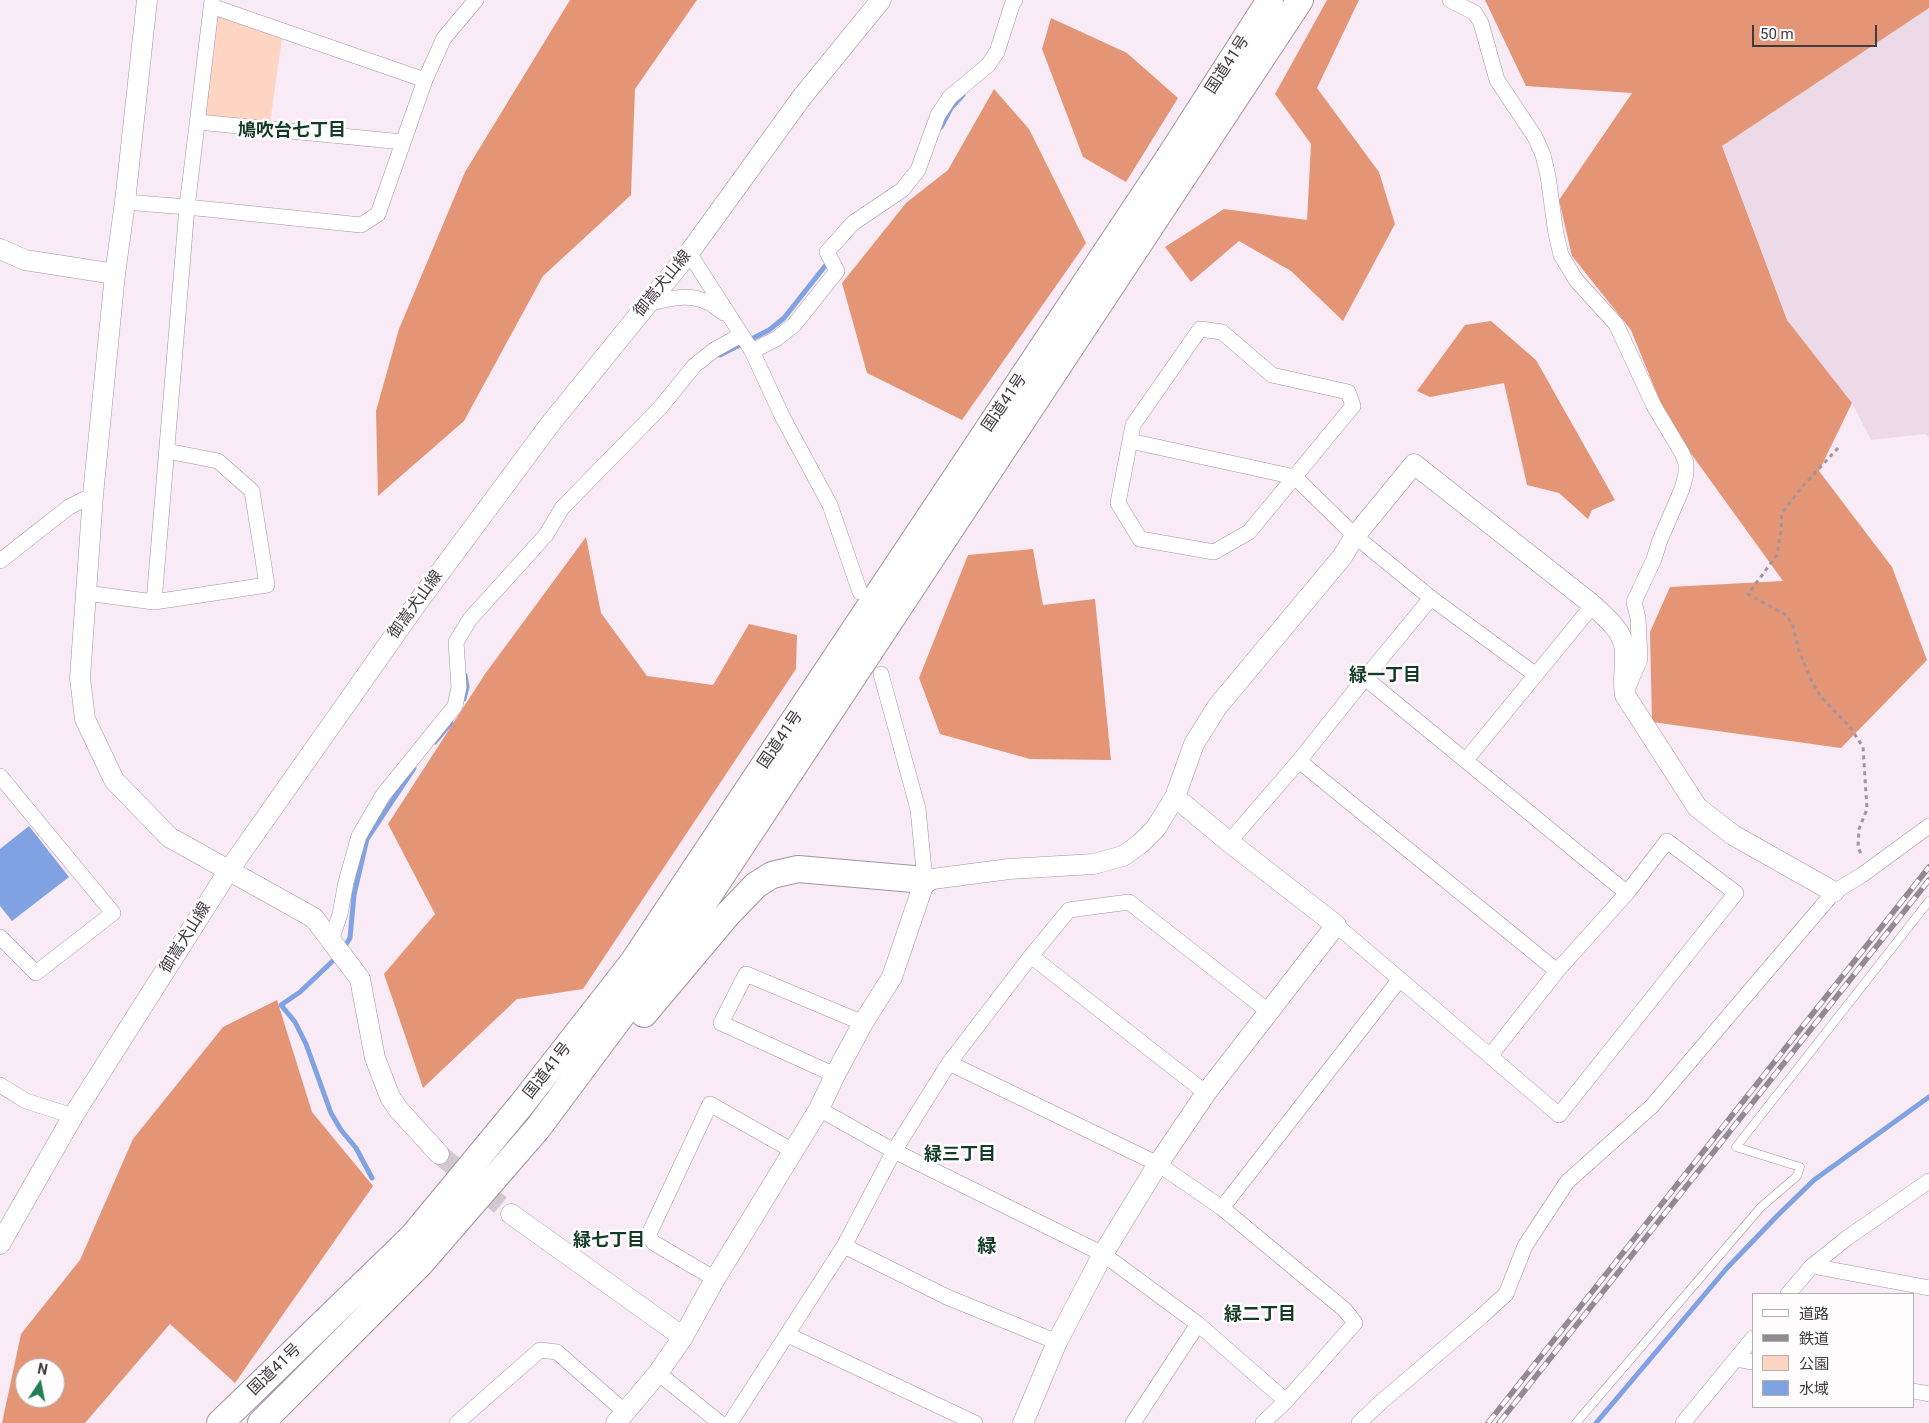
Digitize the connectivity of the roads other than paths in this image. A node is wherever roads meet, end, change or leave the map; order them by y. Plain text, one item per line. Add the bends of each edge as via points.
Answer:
1 (147, 0) edge
2 (881, 0) edge
3 (1015, 0) edge
4 (1270, 0) edge
5 (1300, 0) edge
6 (1450, 0) edge
7 (472, 1) edge
8 (211, 3) edge
9 (425, 80) junction
10 (198, 122) junction
11 (402, 142) junction
12 (125, 202) junction
13 (188, 207) junction
14 (0, 249) edge
15 (689, 254) junction
16 (115, 274) junction
17 (647, 304) junction
18 (729, 317) junction
19 (741, 335) junction
20 (752, 351) junction
21 (1130, 441) junction
22 (166, 451) junction
23 (1295, 477) junction
24 (93, 495) junction
25 (1355, 536) junction
26 (0, 561) edge
27 (860, 592) dead end
28 (86, 593) junction
29 (1431, 598) junction
30 (154, 602) junction
31 (1593, 605) junction
32 (881, 674) dead end
33 (1536, 675) junction
34 (1366, 678) junction
35 (1625, 695) junction
36 (1466, 760) junction
37 (1299, 761) junction
38 (0, 776) edge
39 (1175, 797) junction
40 (1929, 826) edge
41 (1229, 842) junction
42 (229, 870) junction
43 (925, 880) junction
44 (1834, 892) junction
45 (1626, 893) junction
46 (1929, 902) edge
47 (1336, 925) junction
48 (0, 937) edge
49 (331, 941) junction
50 (1031, 956) junction
51 (1557, 971) junction
52 (1400, 980) junction
53 (1268, 1012) junction
54 (863, 1023) junction
55 (1490, 1056) junction
56 (949, 1063) junction
57 (835, 1075) junction
58 (0, 1085) edge
59 (1206, 1093) junction
60 (819, 1109) junction
61 (73, 1116) junction
62 (538, 1128) junction
63 (793, 1151) junction
64 (894, 1151) junction
65 (439, 1154) tunnel mouth
66 (1158, 1164) junction
67 (1929, 1181) edge
68 (1222, 1208) junction
69 (511, 1214) tunnel mouth
70 (0, 1244) edge
71 (844, 1246) junction
72 (1103, 1254) junction
73 (1812, 1266) junction
74 (716, 1279) junction
75 (1929, 1288) edge
76 (1789, 1293) edge
77 (1198, 1324) junction
78 (788, 1335) junction
79 (683, 1337) junction
80 (1752, 1339) edge
81 (1057, 1342) junction
82 (1736, 1359) junction
83 (1752, 1362) edge
84 (658, 1373) junction
85 (1914, 1391) edge
86 (1929, 1394) edge
87 (1286, 1401) junction
88 (621, 1418) edge
89 (220, 1423) edge
90 (261, 1423) edge
91 (458, 1423) edge
92 (720, 1423) edge
93 (730, 1423) edge
94 (975, 1423) edge
95 (1023, 1423) edge
96 (1132, 1423) edge
97 (1263, 1423) edge
98 (1359, 1423) edge
99 (1576, 1423) edge
100 (1683, 1423) edge

1 - 12 street
2 - 15 street, 御嵩犬山線 via 802,97
3 - 20 street via 998,52 988,65 950,97 938,115 918,170 902,190 852,223 826,252 837,271 794,325
4 - 89 highway, 国道41号 via 633,962 413,1236
5 - 62 highway, 国道41号 via 690,925
6 - 35 street via 1475,12 1497,80 1538,143 1548,176 1561,255 1576,280 1616,324 1654,406 1686,463 1682,489 1634,602 1640,659
7 - 9 street via 444,38
8 - 9 street
8 - 10 street
9 - 11 street
10 - 11 street
10 - 13 street
11 - 13 street via 378,214 361,226
12 - 13 street
12 - 16 street
13 - 22 street
14 - 16 street via 25,260
15 - 17 street, 御嵩犬山線
15 - 18 street
16 - 24 street
17 - 18 street via 671,297 693,299 707,302
17 - 42 street, 御嵩犬山線 via 551,423 435,579
18 - 19 street
19 - 20 street
19 - 49 street via 694,366 660,408 562,508 546,534 470,618 456,642 459,687 455,706 383,794 359,836
20 - 27 street via 830,506
21 - 23 street
21 - 23 street via 1118,503 1140,539 1214,552 1249,532
21 - 23 street via 1133,425 1200,329 1222,332 1272,375 1348,392 1353,406
22 - 30 street
22 - 30 street via 218,461 252,491 267,585
23 - 25 street
24 - 26 street via 69,507
24 - 28 street
25 - 29 street
25 - 31 street via 1414,464
25 - 39 street via 1342,557 1217,707 1194,744
28 - 30 street
28 - 42 street via 80,678 85,719 114,780 169,836
29 - 33 street
29 - 34 street
31 - 33 street
31 - 35 street via 1615,627 1624,645
32 - 43 street via 918,809
33 - 36 street
34 - 36 street
34 - 37 street
35 - 44 street via 1697,807 1733,835
36 - 45 street
37 - 41 street
37 - 51 street
38 - 48 street via 113,913 36,973
39 - 41 street
39 - 43 street via 1156,828 1123,856 1094,864 1008,869
40 - 44 street
41 - 47 street
42 - 49 street via 314,918
42 - 61 street, 御嵩犬山線
43 - 54 street via 892,977
43 - 62 highway via 798,869 772,875 756,885 728,914 601,1067
44 - 98 street via 1652,1106 1567,1182 1525,1246 1506,1294
45 - 51 street
45 - 55 street via 1668,841 1736,892 1559,1115
46 - 99 lane via 1736,1147 1800,1167 1797,1176 1761,1207
47 - 52 street
47 - 53 street
49 - 65 street via 360,979 374,1058 390,1097
50 - 53 street via 1070,910 1129,902
50 - 56 street
50 - 59 street
51 - 55 street
52 - 55 street
52 - 68 street
53 - 59 street
54 - 57 street
54 - 57 street via 746,974 721,1023
56 - 64 street
56 - 66 street
57 - 60 street
58 - 61 street via 26,1101
59 - 66 street
60 - 63 street
60 - 64 street
61 - 70 street, 御嵩犬山線
62 - 90 highway, 国道41号 via 420,1264
63 - 74 street
63 - 74 street via 710,1104 648,1236 654,1243
64 - 71 street
64 - 72 street
66 - 68 street
66 - 72 street
67 - 73 street
68 - 87 street via 1345,1310 1355,1323
69 - 79 street
71 - 78 street
71 - 81 street via 947,1297
72 - 77 street
72 - 81 street
73 - 75 street
73 - 76 street
74 - 79 street
77 - 87 street
77 - 96 street
78 - 93 street
78 - 94 street
79 - 84 street
80 - 82 street
81 - 95 street
82 - 83 street
82 - 100 street
84 - 88 street
84 - 92 street
85 - 86 street
87 - 97 street
88 - 91 street via 557,1352 540,1350

